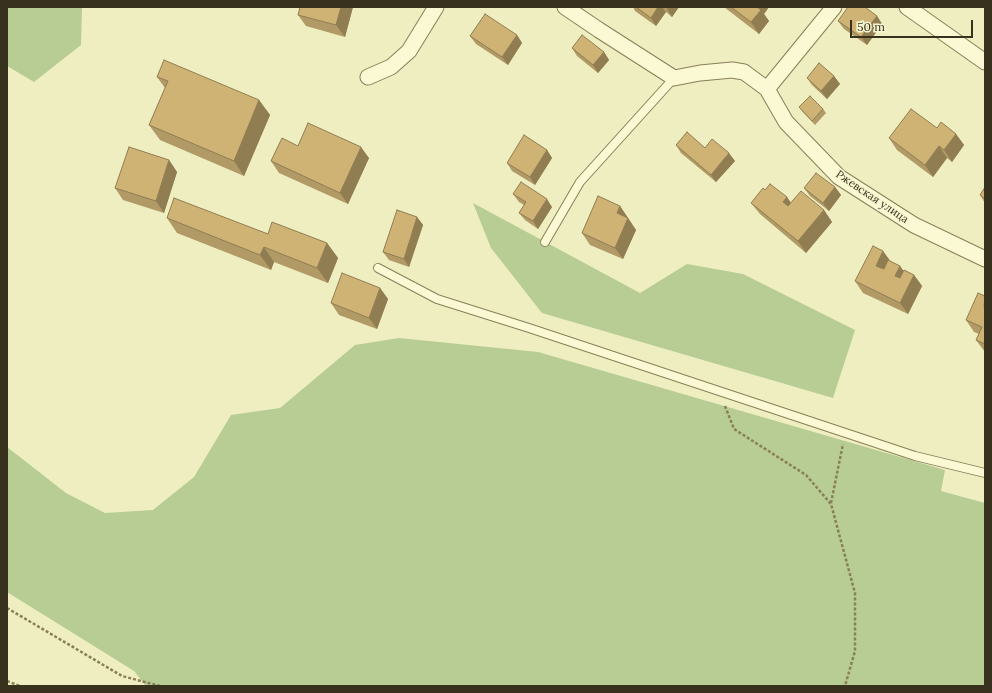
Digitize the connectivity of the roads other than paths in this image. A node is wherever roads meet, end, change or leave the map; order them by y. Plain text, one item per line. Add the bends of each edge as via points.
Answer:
1 (436, 7) edge
2 (565, 7) edge
3 (834, 7) edge
4 (907, 7) edge
5 (985, 62) edge
6 (368, 77) dead end
7 (674, 78) junction
8 (766, 89) junction
9 (545, 242) dead end
10 (985, 259) edge
11 (378, 268) dead end
12 (985, 473) edge

1 - 6 street via 409,51 391,67
2 - 7 street
3 - 8 street
4 - 5 street
7 - 8 street, Ржевская улица via 732,70 744,72
7 - 9 lane via 580,182
8 - 10 street, Ржевская улица via 786,122 839,177 914,225
11 - 12 lane via 437,299 916,456

